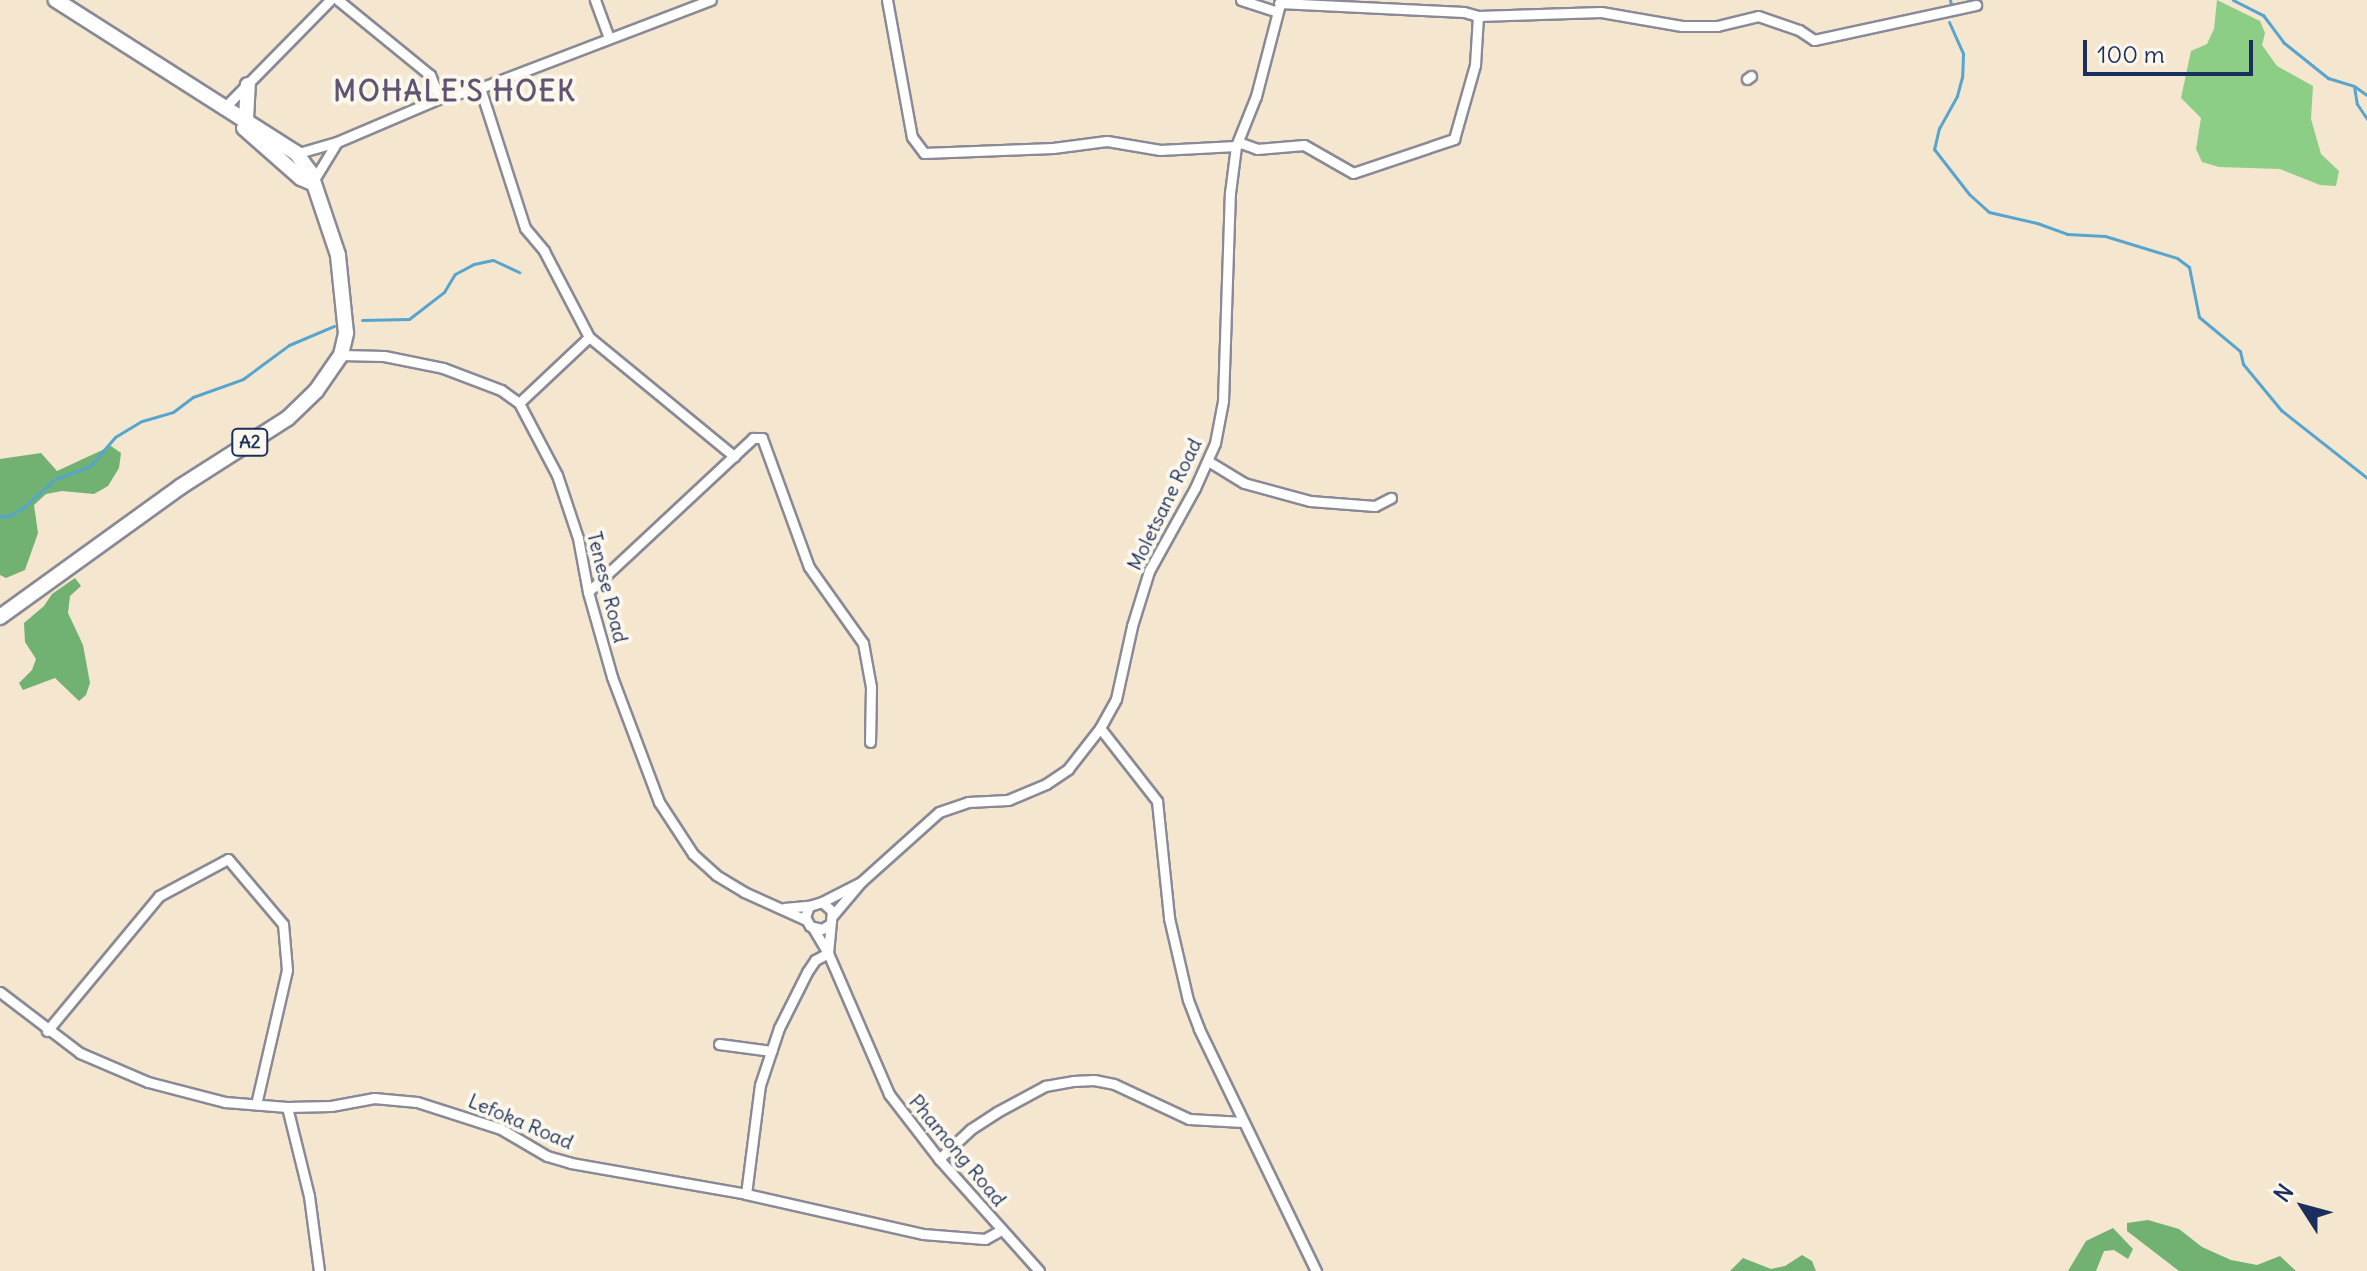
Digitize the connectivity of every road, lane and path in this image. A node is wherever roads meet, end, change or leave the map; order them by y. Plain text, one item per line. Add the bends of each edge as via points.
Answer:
1 (56, 0) edge
2 (330, 0) edge
3 (338, 0) edge
4 (595, 0) edge
5 (711, 0) edge
6 (887, 0) edge
7 (1241, 0) edge
8 (1279, 5) edge
9 (1976, 5) dead end
10 (1478, 16) junction
11 (609, 38) junction
12 (248, 85) junction
13 (480, 88) junction
14 (440, 98) junction
15 (224, 109) junction
16 (246, 119) junction
17 (337, 142) junction
18 (1237, 144) junction
19 (290, 158) junction
20 (312, 183) junction
21 (589, 337) junction
22 (341, 355) junction
23 (519, 403) junction
24 (734, 456) junction
25 (1208, 461) junction
26 (1391, 498) dead end
27 (588, 592) junction
28 (0, 617) edge
29 (1100, 728) junction
30 (870, 742) dead end
31 (861, 882) junction
32 (822, 902) junction
33 (809, 906) junction
34 (784, 908) junction
35 (831, 920) junction
36 (809, 924) junction
37 (828, 953) junction
38 (0, 992) edge
39 (47, 1031) junction
40 (719, 1044) dead end
41 (772, 1051) junction
42 (256, 1104) junction
43 (287, 1107) junction
44 (1243, 1122) junction
45 (939, 1159) junction
46 (746, 1194) junction
47 (1001, 1230) junction
48 (319, 1271) edge
49 (1039, 1271) edge
50 (1316, 1271) edge

1 - 15 main road
2 - 12 street
3 - 14 street via 430,75
4 - 11 street
5 - 11 street
6 - 18 street via 912,137 924,153 1107,141 1160,150
7 - 8 street
8 - 10 street
8 - 18 street, Moletsane Road via 1256,96
9 - 10 street via 1814,40 1758,16 1717,26 1682,26 1601,12
10 - 18 street via 1475,65 1454,139 1353,173 1304,145 1257,149
11 - 13 street
12 - 15 street
12 - 16 main road
13 - 14 street
13 - 21 street via 525,228 544,251
14 - 17 street
15 - 16 main road
15 - 19 main road
16 - 19 main road
17 - 19 street
17 - 20 street
18 - 25 street, Moletsane Road via 1230,193 1223,401
19 - 20 main road via 310,172
20 - 22 main road via 338,255 346,333
21 - 23 street
21 - 24 street
22 - 23 street via 413,360 476,379
22 - 28 main road, A2 via 316,391 288,418 180,487
23 - 27 street, Tenese Road via 557,475 578,538
24 - 27 street
24 - 30 street via 753,438 762,438 809,567 863,643 871,687
25 - 26 street via 1244,483 1310,501 1375,506
25 - 29 street, Moletsane Road via 1149,571 1123,677
27 - 34 street, Tenese Road via 635,743 675,828 716,875
29 - 31 street, Moletsane Road via 1068,769 1046,784 1008,800 946,808
29 - 44 street via 1157,801 1169,918 1188,1000
31 - 32 street, Moletsane Road
31 - 35 street, Moletsane Road
32 - 33 street, Moletsane Road
32 - 35 street via 830,907
33 - 34 street, Tenese Road
33 - 36 street
34 - 36 street, Tenese Road
35 - 36 street
35 - 37 street, Phamong Road
36 - 37 street, Phamong Road
37 - 41 street via 807,972
37 - 45 street, Phamong Road via 889,1094
38 - 39 street, Lefoka Road
39 - 42 street, Lefoka Road via 80,1053 148,1082 225,1102
39 - 42 street via 159,896 228,859 283,924 287,970
40 - 41 street
41 - 46 street via 760,1085
42 - 43 street, Lefoka Road
43 - 46 street, Lefoka Road via 374,1098 417,1102 501,1129 547,1156 571,1163
43 - 48 street via 309,1196
44 - 45 street via 1189,1119 1114,1084 1073,1081 1045,1086 997,1112
44 - 50 street
45 - 47 street, Phamong Road
46 - 47 street, Lefoka Road via 923,1234 985,1239
47 - 49 street, Phamong Road

